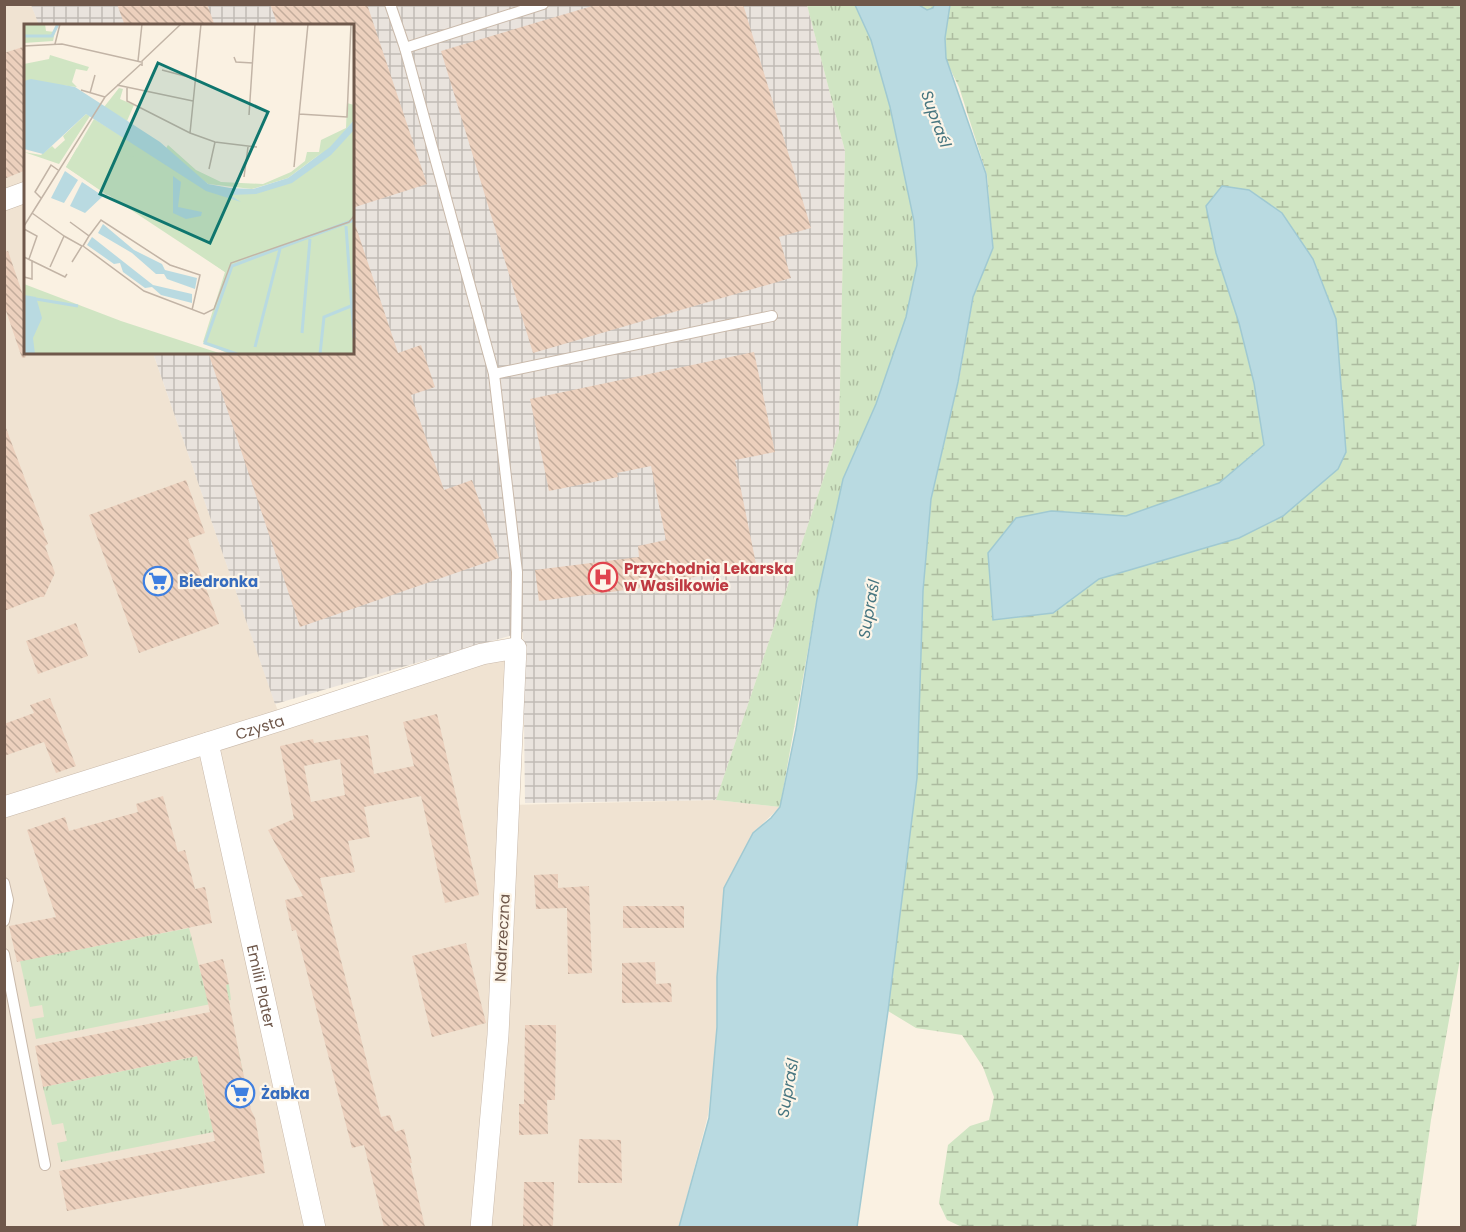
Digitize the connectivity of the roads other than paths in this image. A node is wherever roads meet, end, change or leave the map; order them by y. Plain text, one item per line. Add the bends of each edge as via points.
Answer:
1 (390, 4) edge
2 (543, 4) edge
3 (405, 48) junction
4 (24, 193) edge
5 (4, 200) edge
6 (772, 316) dead end
7 (494, 374) junction
8 (516, 648) junction
9 (208, 743) junction
10 (4, 807) edge
11 (4, 883) edge
12 (4, 921) edge
13 (4, 954) edge
14 (45, 1165) dead end
15 (315, 1227) edge
16 (481, 1227) edge

1 - 3 lane
2 - 3 lane
3 - 7 lane
4 - 5 street
6 - 7 lane
7 - 8 lane via 517,572
8 - 9 street, Czysta via 482,654
8 - 16 street, Nadrzeczna via 498,1035
9 - 10 street, Czysta
9 - 15 street, Emilii Plater
11 - 12 lane via 8,900
13 - 14 lane

